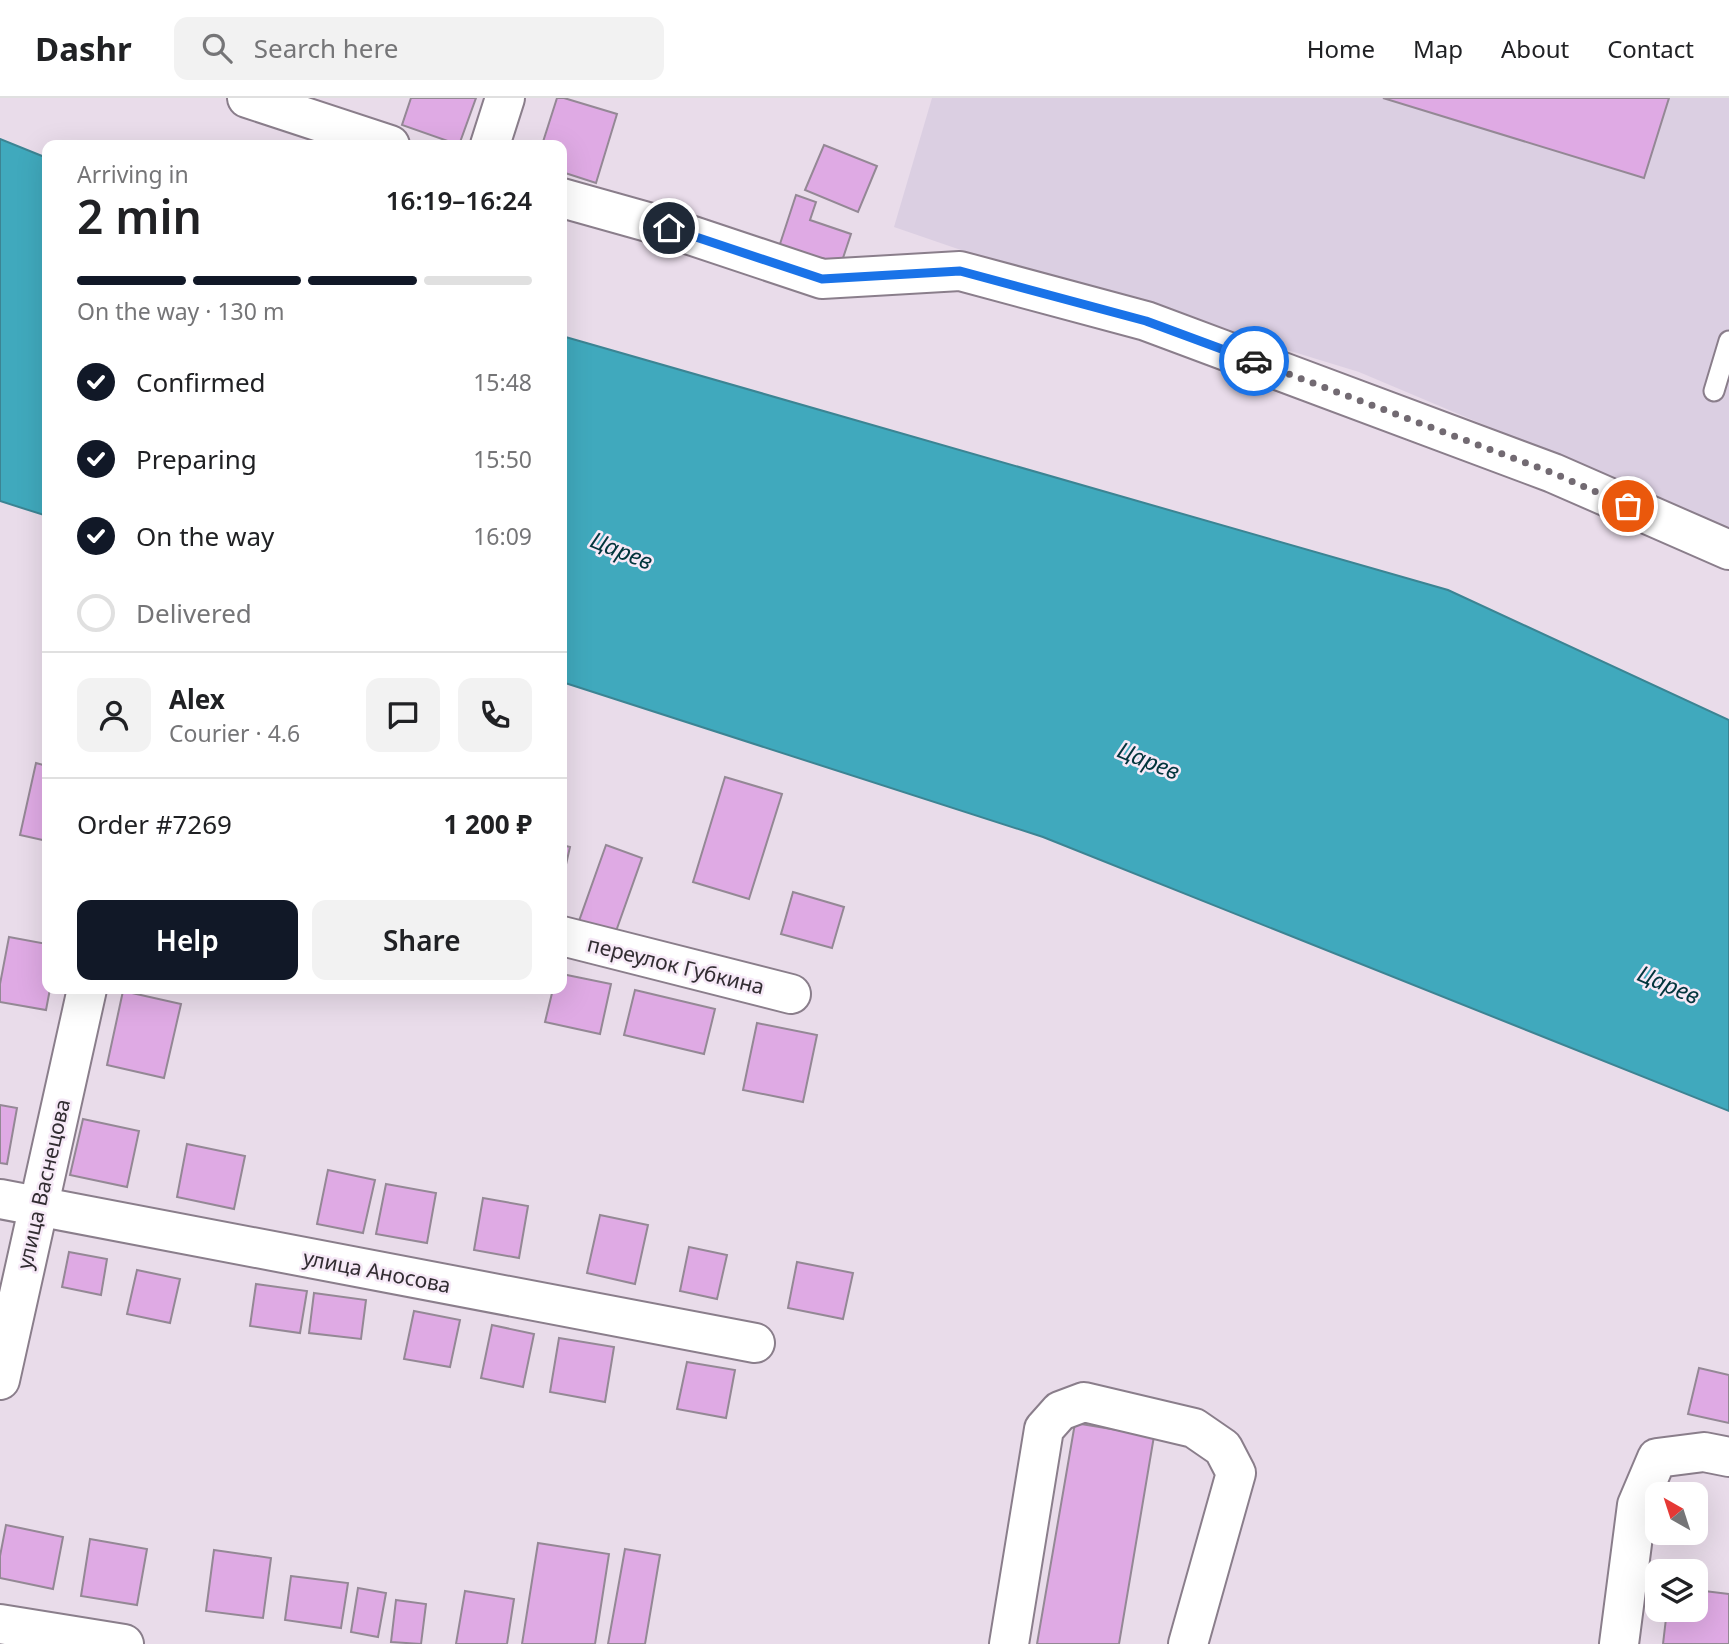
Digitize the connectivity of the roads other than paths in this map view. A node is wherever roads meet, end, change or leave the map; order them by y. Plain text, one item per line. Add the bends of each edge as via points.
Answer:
1 (247, 98) edge
2 (505, 98) edge
3 (375, 140) edge
4 (492, 140) edge
5 (567, 199) edge
6 (1729, 341) edge
7 (1714, 391) dead end
8 (1729, 550) edge
9 (567, 937) edge
10 (86, 994) edge
11 (791, 994) dead end
12 (0, 1199) edge
13 (38, 1206) junction
14 (754, 1343) dead end
15 (0, 1380) edge
16 (1717, 1454) edge
17 (0, 1624) edge
18 (124, 1644) edge
19 (1009, 1644) edge
20 (1188, 1644) edge
21 (1619, 1644) edge

1 - 3 street
2 - 4 street
5 - 8 street via 822,279 960,271 1146,321 1553,473
6 - 7 lane
9 - 11 street, переулок Губкина
10 - 13 street, улица Васнецова
12 - 13 street, улица Аносова
13 - 14 street, улица Аносова
13 - 15 street, улица Васнецова
16 - 21 street via 1657,1458 1637,1505
17 - 18 street
19 - 20 street via 1044,1429 1060,1411 1084,1402 1194,1428 1223,1448 1236,1473

